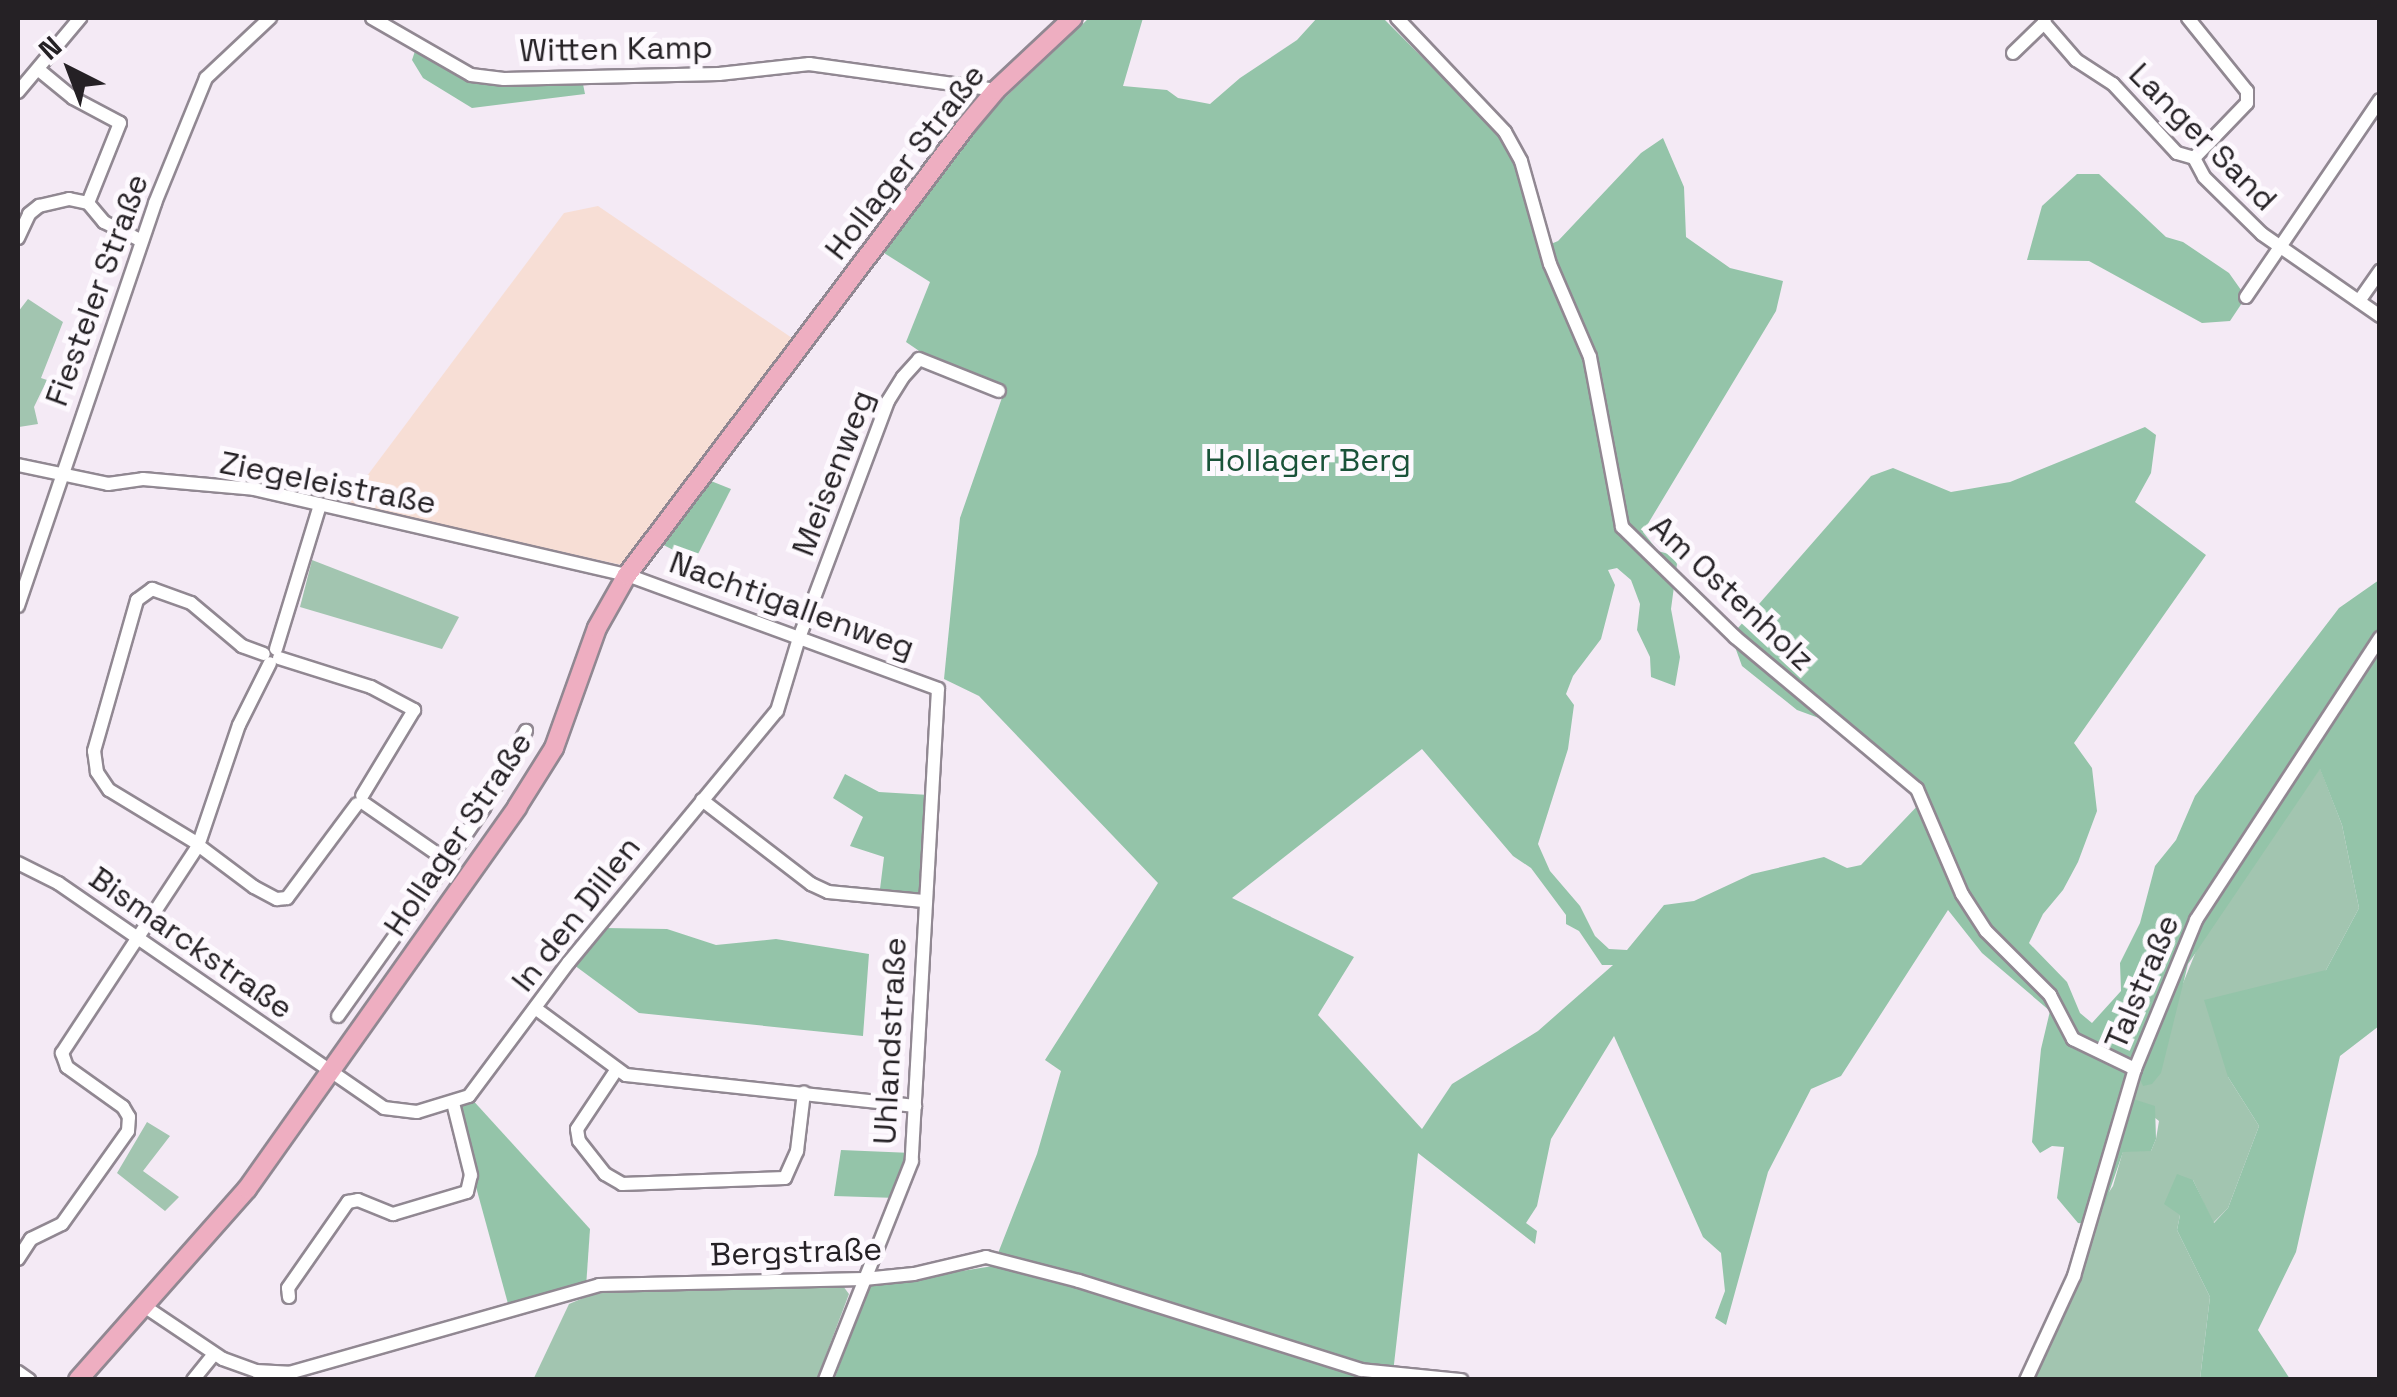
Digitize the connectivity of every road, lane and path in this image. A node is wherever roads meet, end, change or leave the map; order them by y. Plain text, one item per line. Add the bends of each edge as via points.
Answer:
1 (80, 18) edge
2 (270, 18) edge
3 (372, 18) edge
4 (1073, 18) edge
5 (1397, 18) edge
6 (2188, 18) edge
7 (2045, 20) edge
8 (2013, 53) dead end
9 (39, 70) junction
10 (996, 90) junction
11 (18, 92) edge
12 (2380, 100) edge
13 (2194, 158) junction
14 (88, 203) junction
15 (23, 214) edge
16 (18, 238) edge
17 (142, 241) junction
18 (2281, 248) junction
19 (2380, 271) edge
20 (2246, 297) dead end
21 (2359, 301) junction
22 (2380, 316) edge
23 (999, 392) dead end
24 (18, 465) edge
25 (59, 474) junction
26 (320, 504) junction
27 (627, 575) junction
28 (18, 606) edge
29 (799, 638) junction
30 (2380, 638) edge
31 (272, 656) junction
32 (938, 689) joint
33 (526, 732) dead end
34 (702, 800) junction
35 (361, 802) junction
36 (198, 845) junction
37 (448, 862) junction
38 (18, 863) edge
39 (470, 876) junction
40 (924, 901) junction
41 (139, 940) junction
42 (535, 1008) junction
43 (338, 1016) dead end
44 (617, 1069) junction
45 (2135, 1069) junction
46 (331, 1073) junction
47 (804, 1092) junction
48 (453, 1104) junction
49 (915, 1106) junction
50 (18, 1259) edge
51 (864, 1278) junction
52 (289, 1297) dead end
53 (144, 1306) junction
54 (214, 1354) junction
55 (18, 1372) edge
56 (30, 1380) edge
57 (78, 1380) edge
58 (193, 1380) edge
59 (825, 1380) edge
60 (1462, 1380) edge
61 (2026, 1380) edge

1 - 9 street
2 - 17 street, Fiesteler Straße via 206,78
3 - 10 street, Witten Kamp via 472,75 719,74 810,64
4 - 10 main road, Hollager Straße
5 - 45 street, Am Ostenholz via 1505,132 1521,161 1550,264 1590,357 1622,527 1734,638 1917,789 1962,894 1986,932 2050,995 2074,1039
6 - 13 street via 2247,91 2247,103
7 - 8 street, Langer Sand
7 - 13 street, Langer Sand via 2076,60 2114,84 2177,154
9 - 11 street
9 - 14 street via 120,123
10 - 27 main road, Hollager Straße
12 - 18 street
13 - 18 street, Langer Sand via 2204,177
14 - 15 street via 70,199
14 - 17 street via 104,222
15 - 16 street
17 - 25 street, Fiesteler Straße
18 - 20 street
18 - 21 street, Langer Sand
19 - 21 street
21 - 22 street, Langer Sand
23 - 29 street, Meisenweg via 919,359 912,366 888,401
24 - 25 street, Ziegeleistraße
25 - 26 street, Ziegeleistraße via 108,484 143,480 254,490
25 - 28 street, Fiesteler Straße
26 - 27 street, Ziegeleistraße
26 - 31 street
27 - 29 street, Nachtigallenweg
27 - 39 main road, Hollager Straße via 597,628 554,748
29 - 32 street, Nachtigallenweg
29 - 34 street, In den Dillen via 778,711
30 - 45 street, Talstraße via 2196,920
31 - 35 street via 371,687 414,710
31 - 36 street via 239,725
31 - 36 street via 242,646 191,603 152,588 137,600 94,751 97,772 108,790
32 - 40 street, Uhlandstraße
33 - 37 street
34 - 40 street via 828,892
34 - 42 street, In den Dillen
35 - 36 street via 287,898 254,888
35 - 37 street
36 - 41 street
37 - 39 street
37 - 43 street
38 - 41 street, Bismarckstraße
39 - 46 main road, Hollager Straße
40 - 49 street, Uhlandstraße
41 - 46 street, Bismarckstraße
41 - 50 street via 62,1053 67,1067 123,1108 128,1131 62,1224 31,1239
42 - 44 street
42 - 48 street, In den Dillen via 480,1085
44 - 47 street
44 - 47 street via 577,1129 605,1174 622,1184 785,1178 797,1151
45 - 61 street, Talstraße via 2074,1276
46 - 48 street via 384,1108 417,1112
46 - 53 main road, Hollager Straße via 247,1189
47 - 49 street
48 - 52 street via 471,1176 467,1192 394,1214 348,1202 288,1288
49 - 51 street, Uhlandstraße via 912,1161
51 - 54 street, Bergstraße via 599,1285 289,1374 256,1371
51 - 59 street, Uhlandstraße
51 - 60 street, Bergstraße via 986,1258 1361,1370
53 - 54 street, Bergstraße
53 - 57 main road, Hollager Straße
54 - 58 street
55 - 56 street

